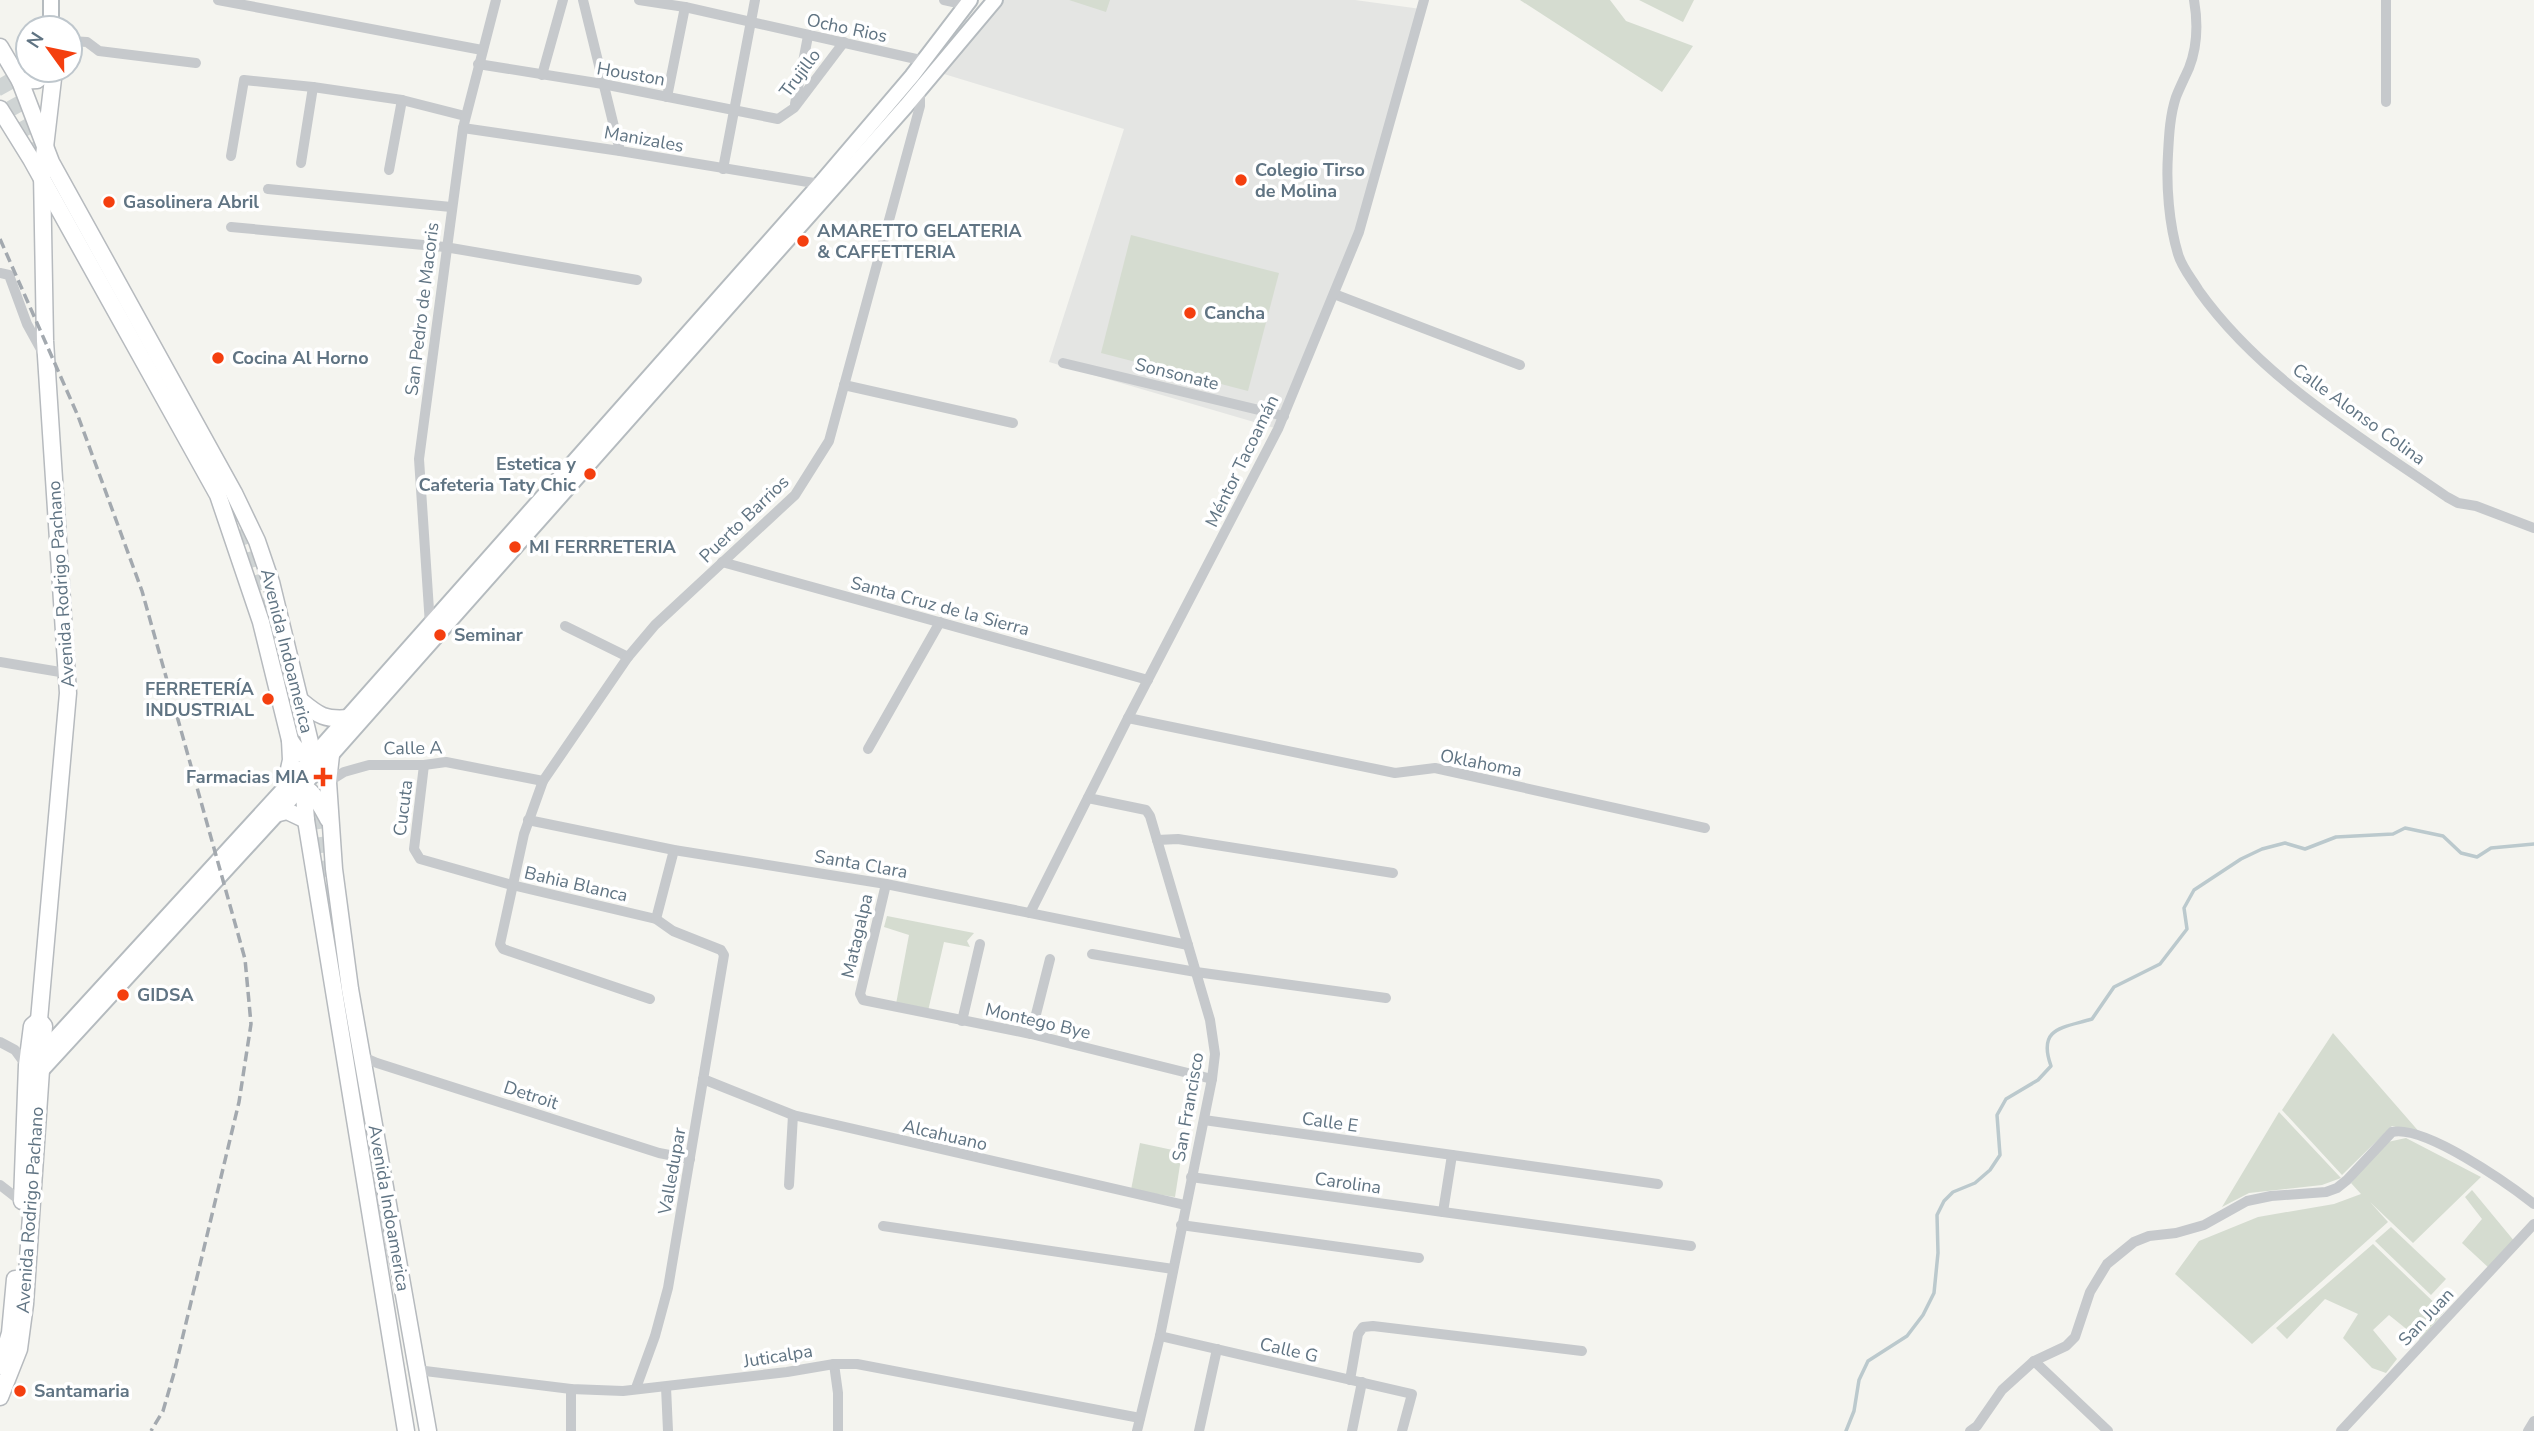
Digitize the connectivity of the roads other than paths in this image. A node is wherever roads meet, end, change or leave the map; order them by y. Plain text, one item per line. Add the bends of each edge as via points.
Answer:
1 (218, 0) edge
2 (496, 0) edge
3 (563, 0) edge
4 (583, 0) edge
5 (639, 0) edge
6 (755, 0) edge
7 (944, 0) edge
8 (995, 0) edge
9 (1424, 0) edge
10 (2194, 0) edge
11 (2386, 0) edge
12 (969, 2) edge
13 (685, 7) junction
14 (751, 23) junction
15 (808, 36) junction
16 (84, 42) edge
17 (844, 42) junction
18 (0, 47) edge
19 (482, 50) junction
20 (925, 61) junction
21 (195, 63) dead end
22 (478, 64) junction
23 (14, 71) edge
24 (542, 75) junction
25 (912, 76) junction
26 (21, 84) edge
27 (51, 84) edge
28 (603, 85) junction
29 (313, 87) junction
30 (920, 89) junction
31 (667, 97) junction
32 (401, 100) junction
33 (2386, 102) dead end
34 (794, 108) junction
35 (0, 109) edge
36 (734, 110) junction
37 (466, 116) junction
38 (778, 119) joint
39 (463, 128) junction
40 (46, 148) junction
41 (620, 151) junction
42 (231, 156) dead end
43 (301, 163) dead end
44 (723, 169) junction
45 (389, 170) dead end
46 (42, 178) junction
47 (820, 184) junction
48 (268, 189) dead end
49 (49, 202) junction
50 (451, 207) junction
51 (231, 227) dead end
52 (445, 247) junction
53 (0, 263) edge
54 (5, 274) edge
55 (637, 280) dead end
56 (1334, 294) junction
57 (46, 357) junction
58 (1063, 363) dead end
59 (1520, 365) dead end
60 (844, 385) junction
61 (1284, 416) junction
62 (1013, 423) dead end
63 (2534, 528) edge
64 (722, 562) junction
65 (940, 622) junction
66 (565, 626) dead end
67 (430, 627) junction
68 (628, 657) junction
69 (0, 662) edge
70 (66, 673) junction
71 (1148, 680) junction
72 (301, 701) junction
73 (349, 718) junction
74 (1128, 718) junction
75 (290, 740) junction
76 (869, 749) dead end
77 (331, 755) junction
78 (424, 765) junction
79 (315, 770) junction
80 (542, 781) junction
81 (303, 786) junction
82 (285, 787) junction
83 (1088, 798) junction
84 (275, 814) junction
85 (306, 820) junction
86 (528, 820) junction
87 (330, 824) junction
88 (1705, 828) dead end
89 (1157, 840) junction
90 (674, 850) junction
91 (416, 855) joint
92 (1393, 873) dead end
93 (886, 884) junction
94 (512, 885) junction
95 (1030, 913) junction
96 (656, 919) junction
97 (981, 944) dead end
98 (1188, 945) junction
99 (1092, 954) dead end
100 (724, 955) joint
101 (1050, 958) dead end
102 (1196, 972) junction
103 (860, 994) joint
104 (1386, 998) dead end
105 (650, 999) dead end
106 (962, 1021) junction
107 (1031, 1034) junction
108 (0, 1042) edge
109 (28, 1050) junction
110 (363, 1057) junction
111 (33, 1069) junction
112 (703, 1079) junction
113 (1212, 1079) junction
114 (793, 1115) junction
115 (1204, 1120) junction
116 (1452, 1155) junction
117 (690, 1159) junction
118 (1191, 1177) junction
119 (1658, 1184) dead end
120 (0, 1185) edge
121 (789, 1185) dead end
122 (22, 1202) junction
123 (2534, 1204) edge
124 (1185, 1205) junction
125 (1443, 1212) junction
126 (2534, 1224) edge
127 (1181, 1225) junction
128 (883, 1226) dead end
129 (1691, 1246) dead end
130 (1419, 1258) dead end
131 (1173, 1269) junction
132 (13, 1289) edge
133 (1160, 1336) junction
134 (1217, 1349) junction
135 (1582, 1351) dead end
136 (2034, 1361) junction
137 (834, 1364) junction
138 (0, 1366) edge
139 (417, 1370) junction
140 (1350, 1380) junction
141 (1362, 1382) junction
142 (636, 1388) junction
143 (666, 1388) junction
144 (572, 1389) junction
145 (0, 1397) edge
146 (1140, 1418) junction
147 (2534, 1421) edge
148 (406, 1431) edge
149 (428, 1431) edge
150 (571, 1431) edge
151 (668, 1431) edge
152 (838, 1431) edge
153 (1137, 1431) edge
154 (1199, 1431) edge
155 (1352, 1431) edge
156 (1402, 1431) edge
157 (1970, 1431) edge
158 (2108, 1431) edge
159 (2341, 1431) edge
160 (2528, 1431) edge

1 - 19 street
2 - 19 street, San Pedro de Macoris
3 - 24 street
4 - 28 street
5 - 13 street, Ocho Rios
6 - 14 street
7 - 12 street
8 - 30 street
9 - 56 street, Méntor Tacoamán via 1359,232
10 - 63 street, Calle Alonso Colina via 2197,42 2176,96 2168,156 2170,211 2178,256 2186,271 2218,317 2303,396 2447,497
11 - 33 street
12 - 20 street
13 - 14 street, Ocho Rios
13 - 31 street
14 - 15 street, Ocho Rios
14 - 36 street
15 - 17 street, Ocho Rios
15 - 34 street
16 - 21 street via 99,51
17 - 20 street, Ocho Rios
17 - 34 street, Trujillo
18 - 23 main road, Avenida Indoamerica
19 - 22 street, San Pedro de Macoris
20 - 25 street
22 - 24 street, Houston
22 - 37 street, San Pedro de Macoris
24 - 28 street, Houston
25 - 30 street
25 - 47 street
26 - 40 main road, Avenida Indoamerica
27 - 40 main road, Avenida Rodrigo Pachano
28 - 31 street, Houston
28 - 41 street
29 - 32 street
29 - 42 street via 244,80
29 - 43 street
30 - 60 street, Puerto Barrios via 920,106
30 - 77 street
31 - 36 street, Houston
32 - 37 street
32 - 45 street
34 - 38 street, Trujillo
35 - 46 main road
36 - 38 street, Houston
36 - 44 street
37 - 39 street, San Pedro de Macoris
39 - 41 street, Manizales
39 - 50 street, San Pedro de Macoris
40 - 46 main road, Avenida Rodrigo Pachano
40 - 72 main road, Avenida Indoamerica via 257,541
41 - 44 street, Manizales
44 - 47 street, Manizales
46 - 49 main road, Avenida Rodrigo Pachano
47 - 67 street
48 - 50 street
49 - 57 main road, Avenida Rodrigo Pachano
49 - 75 main road, Avenida Indoamerica via 218,495 261,622
50 - 52 street, San Pedro de Macoris
51 - 52 street
52 - 55 street
52 - 67 street, San Pedro de Macoris via 419,459
53 - 54 street
54 - 57 street
56 - 59 street
56 - 61 street, Méntor Tacoamán
57 - 70 main road, Avenida Rodrigo Pachano
58 - 61 street, Sonsonate
60 - 62 street
60 - 64 street, Puerto Barrios via 828,441 801,488
61 - 71 street, Méntor Tacoamán
64 - 65 street, Santa Cruz de la Sierra
64 - 68 street, Puerto Barrios
65 - 71 street, Santa Cruz de la Sierra
65 - 76 street
66 - 68 street
67 - 73 street
68 - 80 street, Puerto Barrios
69 - 70 street
70 - 109 main road, Avenida Rodrigo Pachano via 40,1020 32,1026
71 - 74 street, Méntor Tacoamán
72 - 73 main road via 329,719
72 - 79 main road, Avenida Indoamerica
73 - 79 street
74 - 83 street, Méntor Tacoamán
74 - 88 street, Oklahoma via 1395,773 1435,768
75 - 79 main road, Avenida Indoamerica
75 - 82 main road
77 - 79 main road
77 - 79 main road
78 - 79 street, Calle A
78 - 80 street, Calle A via 446,762
78 - 91 street, Cucuta
79 - 81 main road, Avenida Indoamerica
79 - 82 street
79 - 87 main road
80 - 86 street, Puerto Barrios
81 - 82 main road
81 - 84 street
81 - 85 main road, Avenida Indoamerica
81 - 87 main road, Avenida Indoamerica via 320,803
82 - 109 street
83 - 89 street, San Francisco via 1146,810
83 - 95 street, Méntor Tacoamán
84 - 85 main road via 287,811
84 - 111 street
85 - 148 main road, Avenida Indoamerica
86 - 90 street, Santa Clara
86 - 94 street, Puerto Barrios
87 - 110 main road, Avenida Indoamerica
89 - 92 street via 1178,839
89 - 98 street, San Francisco
90 - 93 street, Santa Clara
90 - 96 street
91 - 94 street, Bahia Blanca
93 - 95 street, Santa Clara
93 - 103 street, Matagalpa
94 - 96 street, Bahia Blanca
94 - 105 street, Puerto Barrios via 500,944 503,949
95 - 98 street, Santa Clara
96 - 100 street, Bahia Blanca
97 - 106 street
98 - 102 street, San Francisco
99 - 102 street
100 - 112 street, Valledupar
101 - 107 street
102 - 104 street
102 - 113 street, San Francisco via 1210,1020 1215,1054
103 - 106 street, Montego Bye via 863,1000
106 - 107 street, Montego Bye
107 - 113 street, Montego Bye
108 - 109 street
109 - 111 main road, Avenida Rodrigo Pachano
110 - 117 street, Detroit via 659,1153
110 - 139 main road, Avenida Indoamerica
111 - 122 main road, Avenida Rodrigo Pachano
111 - 132 main road, Avenida Rodrigo Pachano via 33,1201
112 - 114 street, Alcahuano
112 - 117 street, Valledupar
113 - 115 street, San Francisco
114 - 121 street
114 - 124 street, Alcahuano
115 - 116 street, Calle E
115 - 118 street, San Francisco
116 - 119 street, Calle E
116 - 125 street
117 - 142 street, Valledupar via 668,1288
118 - 124 street, San Francisco
118 - 125 street, Carolina
120 - 122 street
122 - 132 main road, Avenida Rodrigo Pachano
123 - 136 street via 2452,1150 2407,1132 2392,1132 2337,1188 2247,1201 2204,1225 2134,1242 2107,1264 2090,1292 2076,1337
124 - 127 street, San Francisco
125 - 129 street, Carolina
126 - 159 street, San Juan
127 - 130 street
127 - 131 street, San Francisco
128 - 131 street
131 - 133 street, San Francisco
132 - 138 main road, Avenida Rodrigo Pachano via 10,1333
132 - 145 main road, Avenida Rodrigo Pachano via 24,1304 19,1349
133 - 134 street, Calle G
133 - 146 street, San Francisco
134 - 140 street, Calle G
134 - 154 street
135 - 140 street via 1363,1327
136 - 157 street via 2002,1390
136 - 158 street
137 - 143 street, Juticalpa
137 - 146 street, Juticalpa via 857,1364
137 - 152 street
139 - 144 street, Juticalpa
139 - 149 main road, Avenida Indoamerica
140 - 141 street, Calle G
141 - 155 street
141 - 156 street, Calle G via 1412,1394
142 - 143 street, Juticalpa
142 - 144 street, Juticalpa
143 - 151 street
144 - 150 street
146 - 153 street, San Francisco
147 - 160 street

